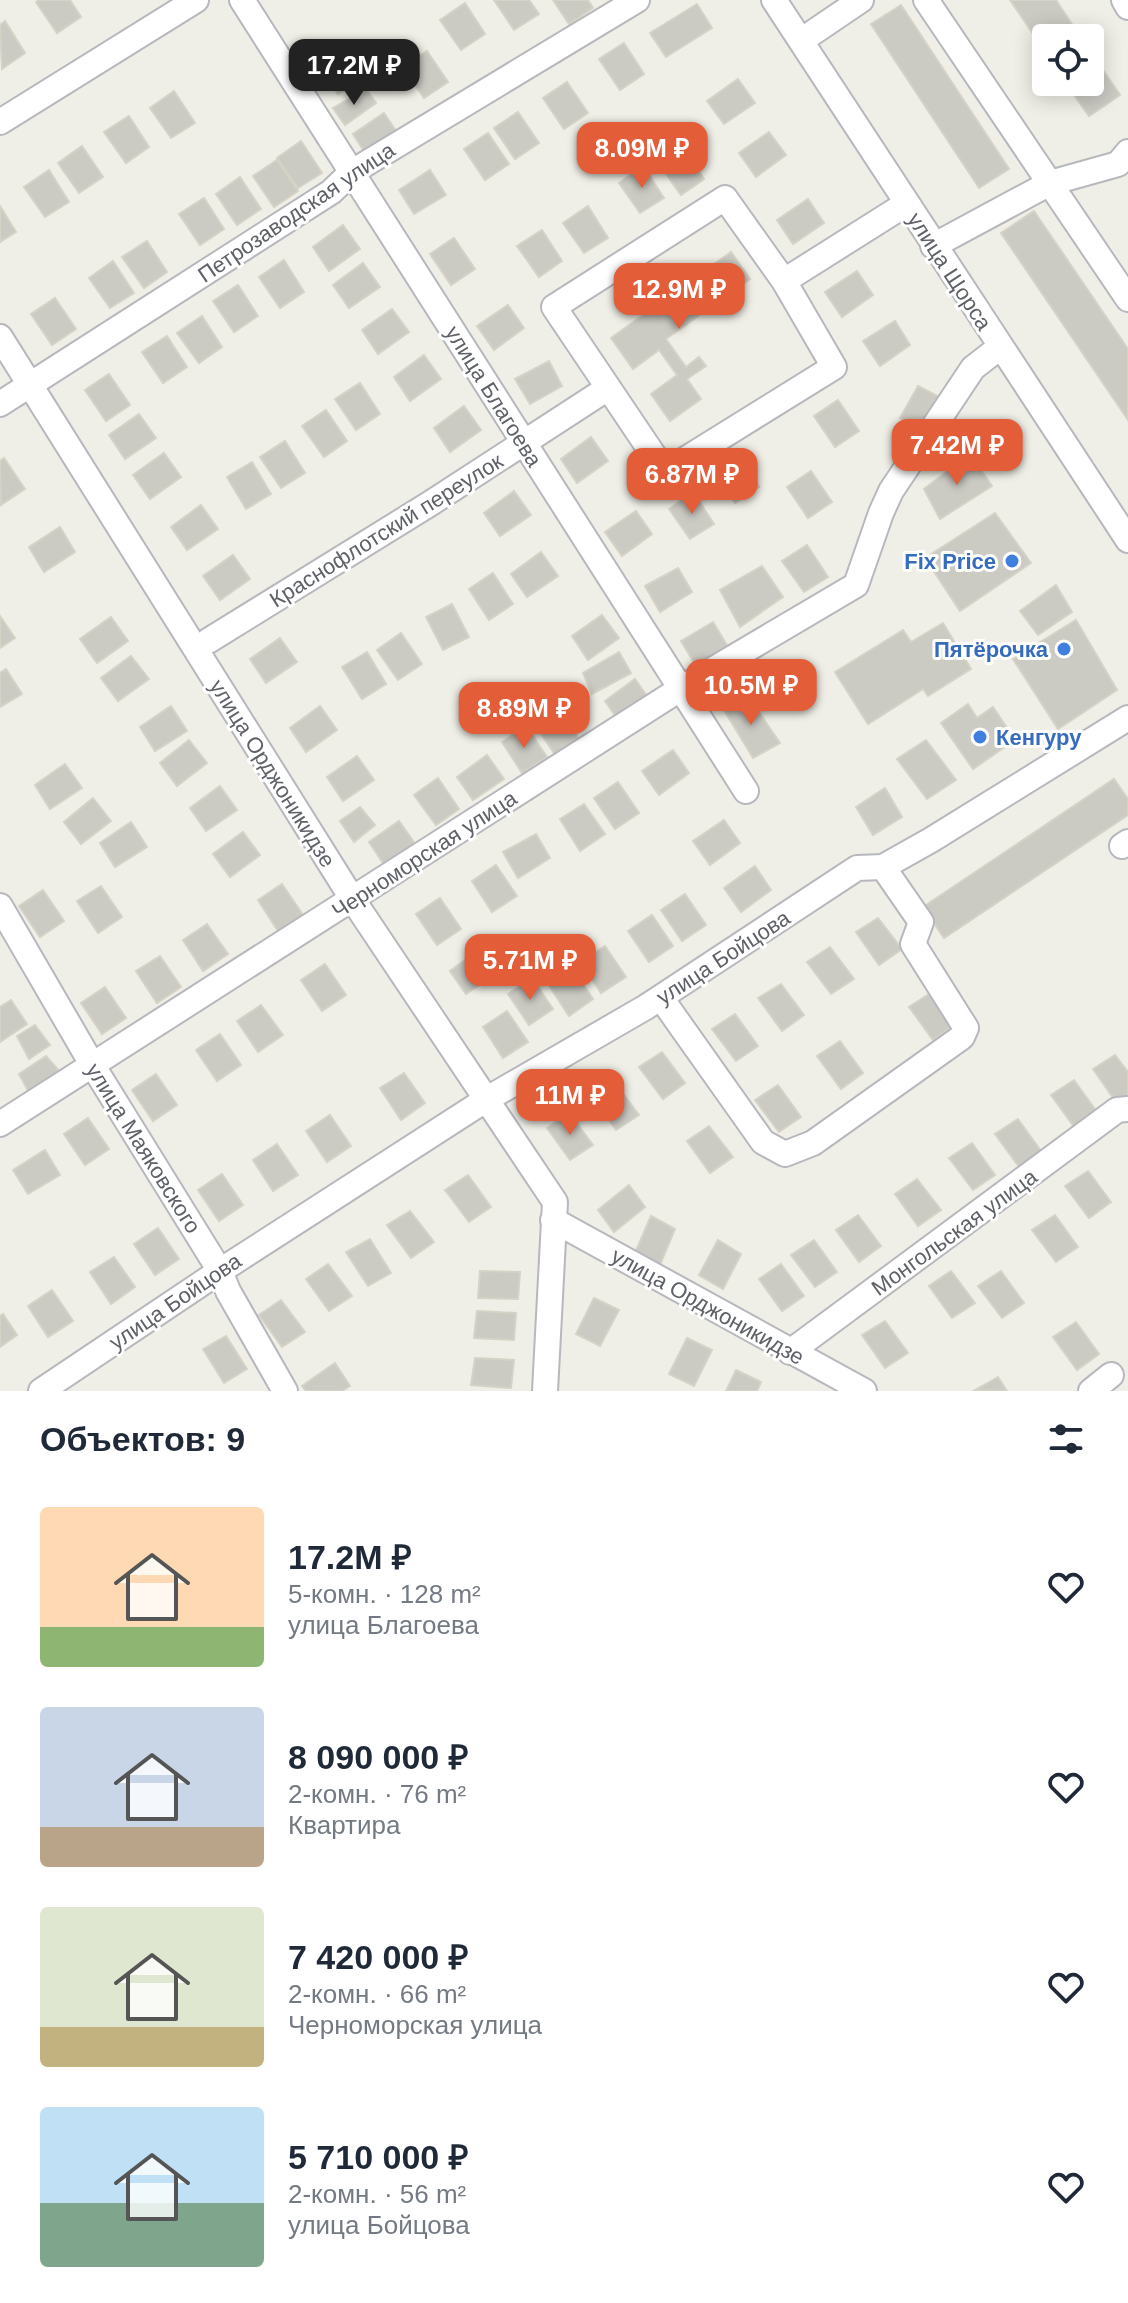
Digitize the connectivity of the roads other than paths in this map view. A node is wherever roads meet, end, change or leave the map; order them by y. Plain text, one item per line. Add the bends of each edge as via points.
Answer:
1 (196, 0) edge
2 (242, 0) edge
3 (637, 0) edge
4 (774, 0) edge
5 (861, 0) edge
6 (926, 0) edge
7 (1124, 0) edge
8 (1128, 7) edge
9 (802, 40) junction
10 (0, 122) edge
11 (1128, 152) edge
12 (352, 172) junction
13 (1050, 183) junction
14 (906, 204) junction
15 (933, 246) junction
16 (784, 281) junction
17 (1128, 299) edge
18 (0, 337) edge
19 (1000, 347) junction
20 (30, 385) junction
21 (608, 388) junction
22 (0, 404) edge
23 (524, 443) junction
24 (1128, 540) edge
25 (208, 641) dead end
26 (680, 689) junction
27 (1125, 727) edge
28 (746, 791) dead end
29 (883, 867) junction
30 (353, 900) junction
31 (0, 906) edge
32 (661, 998) junction
33 (93, 1066) junction
34 (487, 1099) junction
35 (1123, 1109) edge
36 (0, 1124) edge
37 (554, 1211) junction
38 (220, 1271) junction
39 (790, 1352) junction
40 (1111, 1375) dead end
41 (41, 1391) edge
42 (285, 1391) edge
43 (545, 1391) edge
44 (864, 1391) edge
45 (1091, 1391) edge

1 - 10 street
2 - 12 street, улица Благоева
3 - 12 street, Петрозаводская улица
4 - 9 street, улица Щорса
5 - 9 street
6 - 13 street
7 - 8 street
9 - 14 street, улица Щорса
11 - 13 street via 1118,164
12 - 20 street, Петрозаводская улица via 331,192
12 - 23 street, улица Благоева
13 - 15 street
13 - 17 street
14 - 15 street, улица Щорса
14 - 16 street
15 - 19 street, улица Щорса
16 - 21 street via 834,367 665,472
16 - 21 street via 725,198 554,307
18 - 20 street, улица Орджоникидзе
19 - 24 street, улица Щорса
19 - 26 street, Черноморская улица via 973,368 896,482 856,585
20 - 22 street, Петрозаводская улица
20 - 30 street, улица Орджоникидзе
21 - 23 street, Краснофлотский переулок
23 - 25 street, Краснофлотский переулок
23 - 26 street, улица Благоева
26 - 28 street, улица Благоева
26 - 30 street, Черноморская улица
27 - 29 street, улица Бойцова
29 - 32 street, улица Бойцова via 857,868
29 - 32 street via 921,922 913,944 966,1028 962,1037 813,1143 785,1154 763,1142
30 - 33 street, Черноморская улица
30 - 34 street, улица Орджоникидзе
31 - 33 street, улица Маяковского
32 - 34 street, улица Бойцова
33 - 36 street, Черноморская улица
33 - 38 street, улица Маяковского
34 - 37 street, улица Орджоникидзе
34 - 38 street, улица Бойцова
35 - 39 street, Монгольская улица
37 - 39 street, улица Орджоникидзе
37 - 43 street
38 - 41 street, улица Бойцова
38 - 42 street, улица Маяковского
39 - 44 street, улица Орджоникидзе
40 - 45 street

